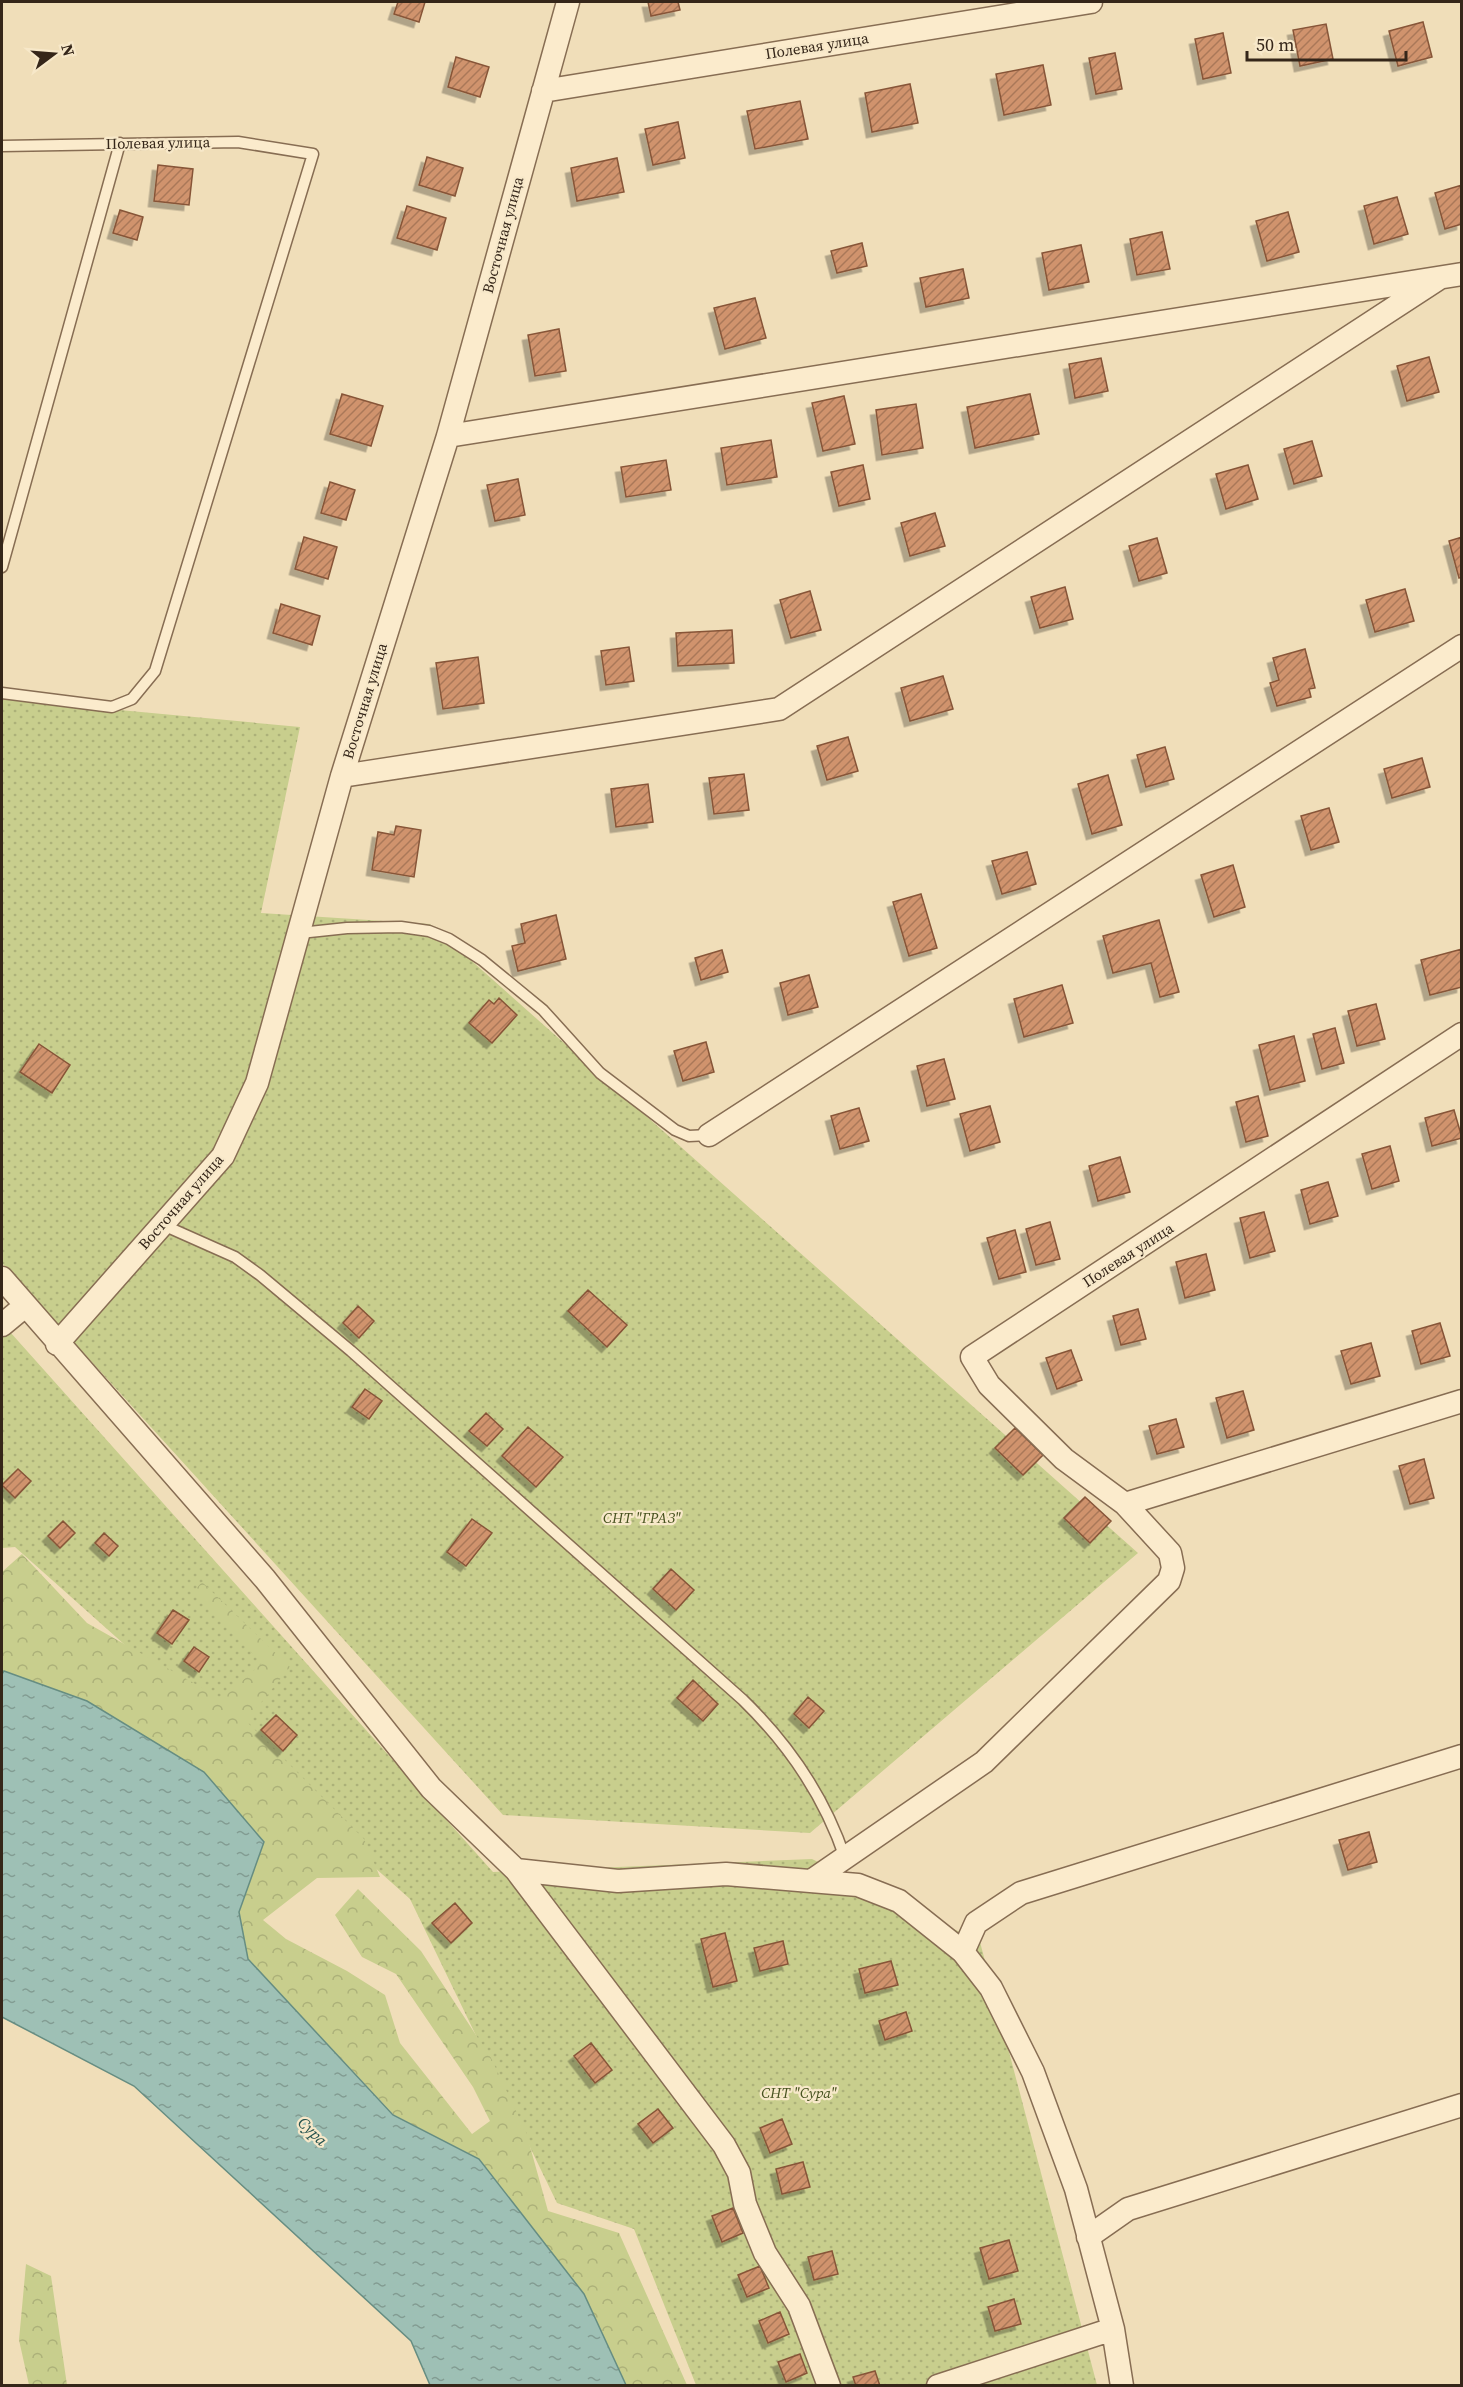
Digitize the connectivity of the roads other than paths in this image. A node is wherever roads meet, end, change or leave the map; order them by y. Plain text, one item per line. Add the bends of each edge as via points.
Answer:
1 (568, 2) edge
2 (1091, 2) edge
3 (543, 91) junction
4 (120, 143) junction
5 (2, 146) edge
6 (1461, 274) edge
7 (1438, 279) junction
8 (448, 436) junction
9 (2, 567) edge
10 (1461, 646) edge
11 (2, 693) edge
12 (342, 776) junction
13 (300, 933) junction
14 (1461, 1034) edge
15 (709, 1135) joint
16 (163, 1225) junction
17 (2, 1278) edge
18 (26, 1306) junction
19 (2, 1325) edge
20 (57, 1344) junction
21 (1461, 1401) edge
22 (1125, 1504) junction
23 (1461, 1756) edge
24 (845, 1858) junction
25 (516, 1870) junction
26 (814, 1879) junction
27 (963, 1952) junction
28 (1461, 2105) edge
29 (1088, 2237) junction
30 (1113, 2329) junction
31 (829, 2385) edge
32 (938, 2385) edge
33 (1122, 2385) edge

1 - 3 street, Восточная улица
2 - 3 street, Полевая улица
3 - 8 street, Восточная улица
4 - 5 lane, Полевая улица
4 - 9 lane
4 - 11 lane, Полевая улица via 238,142 313,154 155,671 132,699 112,707
6 - 7 street
7 - 8 street
7 - 12 street via 779,709
8 - 12 street, Восточная улица
10 - 15 street
12 - 13 street, Восточная улица
13 - 15 lane via 401,927 449,939 482,960 543,1010 600,1073 675,1130 689,1136
13 - 16 street, Восточная улица via 257,1083 223,1156
14 - 22 street, Полевая улица via 972,1357 989,1385 1064,1459
16 - 20 street, Восточная улица
16 - 24 lane via 236,1257 260,1275 351,1351 743,1700 770,1726 811,1784
17 - 18 street
18 - 19 street
18 - 20 street
20 - 25 street via 265,1580 431,1788
21 - 22 street
22 - 24 street via 1170,1553 1173,1568 1168,1581 984,1762
23 - 27 street via 1021,1893 976,1923
24 - 26 street
25 - 26 street via 618,1881 726,1874
25 - 31 street via 724,2145 739,2173 745,2204 765,2253 799,2306
26 - 27 street via 858,1885 899,1901
27 - 29 street via 991,1988 1033,2072 1076,2189
28 - 29 street via 1128,2209
29 - 30 street
30 - 32 street
30 - 33 street

